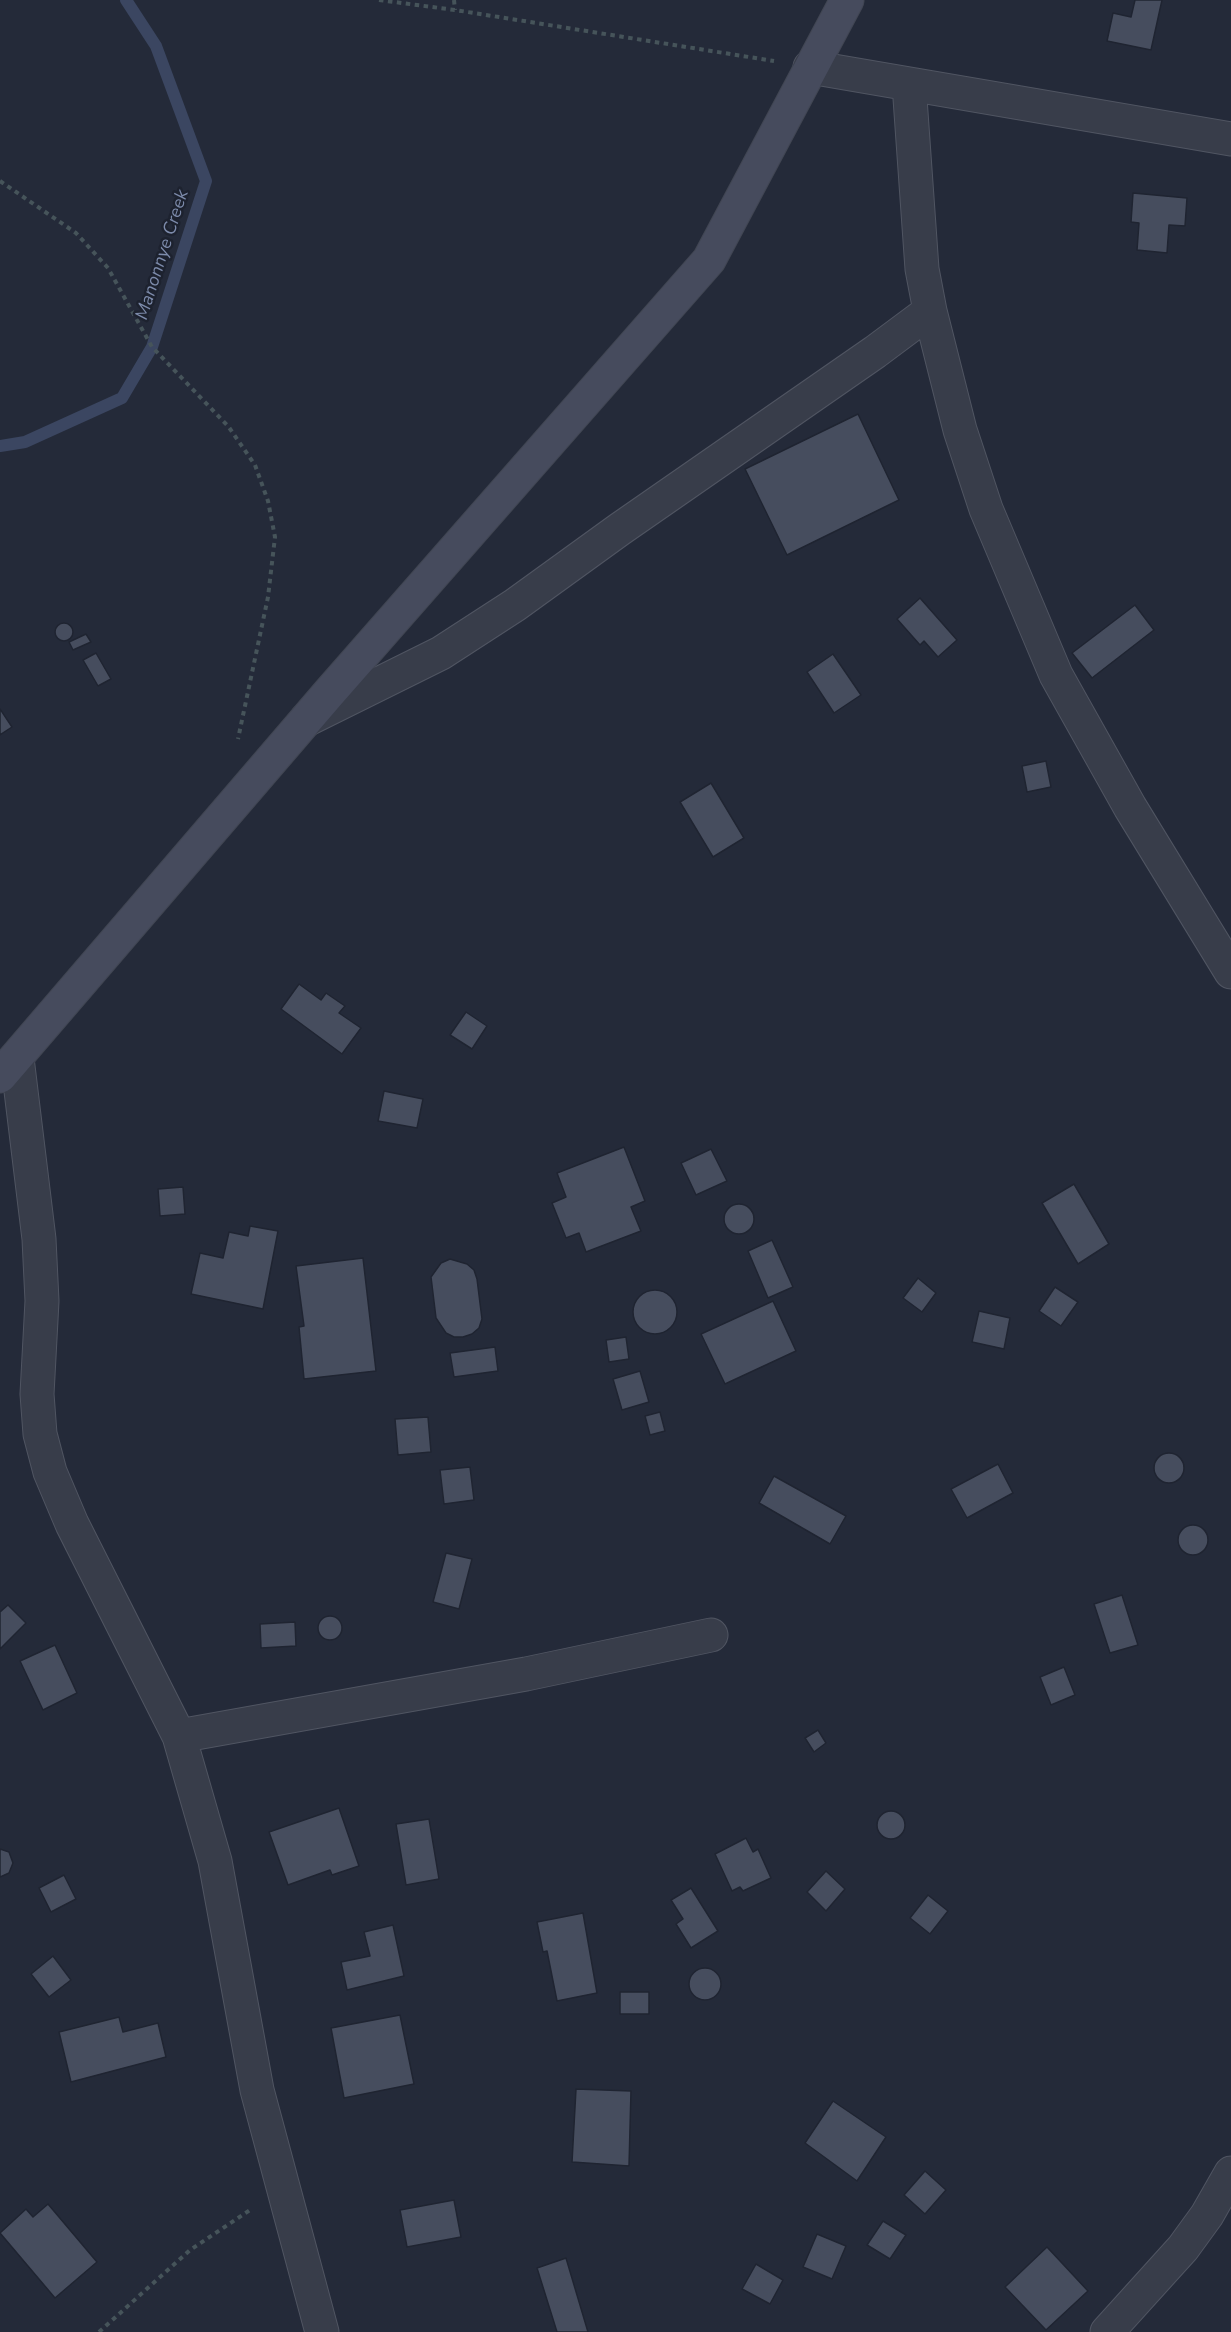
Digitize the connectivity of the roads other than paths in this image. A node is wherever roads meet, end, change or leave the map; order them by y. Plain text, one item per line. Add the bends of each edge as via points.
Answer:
1 (847, 0) edge
2 (810, 67) junction
3 (909, 84) junction
4 (1231, 139) edge
5 (930, 311) junction
6 (306, 720) junction
7 (1231, 972) edge
8 (8, 1067) edge
9 (711, 1635) dead end
10 (179, 1736) junction
11 (1231, 2173) edge
12 (322, 2332) edge
13 (1107, 2332) edge

1 - 2 street
2 - 3 street
2 - 6 street via 709,260
3 - 4 street
3 - 5 street via 922,268
5 - 6 street via 515,605 441,653
5 - 7 street via 960,430 986,509 1056,675 1130,807
6 - 8 street
8 - 10 street via 39,1239 40,1434 50,1472 72,1524
9 - 10 street via 526,1674
10 - 12 street via 215,1861 257,2090
11 - 13 street via 1183,2248

